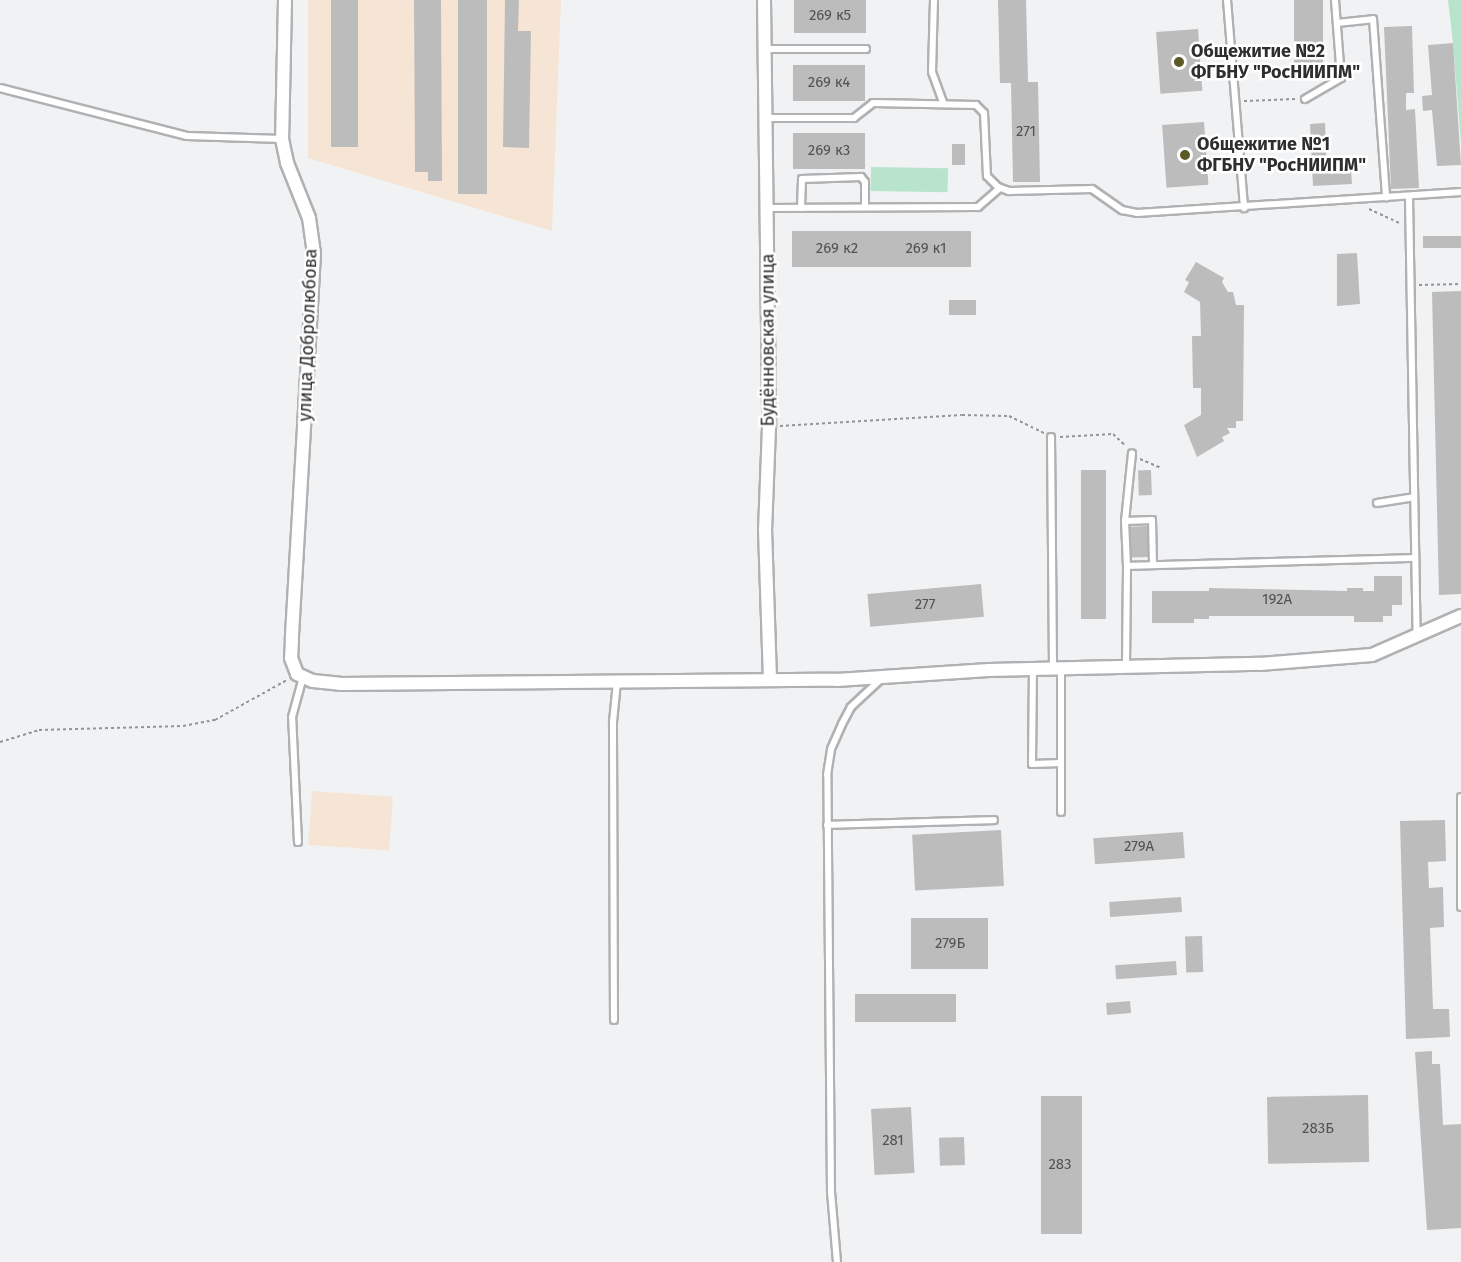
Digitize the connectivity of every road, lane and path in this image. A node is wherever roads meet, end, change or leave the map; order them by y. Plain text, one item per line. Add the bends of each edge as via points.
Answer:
1 (285, 0) edge
2 (764, 0) edge
3 (934, 0) edge
4 (1227, 0) edge
5 (1335, 0) edge
6 (1337, 23) junction
7 (766, 49) junction
8 (866, 49) dead end
9 (0, 88) edge
10 (1305, 99) joint
11 (1238, 101) junction
12 (943, 102) junction
13 (766, 118) junction
14 (282, 139) junction
15 (1000, 188) junction
16 (1461, 192) edge
17 (1408, 196) junction
18 (1386, 198) junction
19 (1361, 200) junction
20 (865, 207) junction
21 (768, 208) junction
22 (801, 208) junction
23 (1244, 208) junction
24 (1409, 228) junction
25 (1461, 284) edge
26 (1410, 285) junction
27 (769, 427) junction
28 (1051, 437) junction
29 (1132, 453) junction
30 (1161, 468) dead end
31 (1414, 497) junction
32 (1377, 503) dead end
33 (1125, 521) junction
34 (1415, 558) junction
35 (1153, 565) junction
36 (1127, 566) junction
37 (1461, 616) edge
38 (1417, 635) junction
39 (1126, 666) junction
40 (1033, 668) junction
41 (1057, 668) junction
42 (300, 676) junction
43 (884, 677) junction
44 (770, 680) junction
45 (618, 681) junction
46 (0, 742) edge
47 (1061, 763) junction
48 (1461, 797) edge
49 (1061, 812) dead end
50 (994, 820) dead end
51 (826, 825) junction
52 (298, 842) dead end
53 (1461, 907) edge
54 (614, 1020) dead end
55 (837, 1262) edge

1 - 14 street, улица Добролюбова
2 - 7 street, Будённовская улица
3 - 12 lane via 932,72
4 - 11 lane
5 - 6 lane
6 - 10 lane via 1341,78
6 - 18 lane via 1372,20
7 - 8 lane
7 - 13 street, Будённовская улица
9 - 14 lane via 187,136
10 - 11 path
11 - 23 lane
12 - 13 lane via 873,103 854,118
12 - 15 lane via 976,105 984,113 987,176
13 - 21 street, Будённовская улица
14 - 42 street, улица Добролюбова via 286,163 309,218 314,254 291,658
15 - 20 lane via 978,207
15 - 23 lane via 1092,189 1122,210 1137,213
16 - 17 lane
17 - 18 lane
17 - 24 lane
18 - 19 lane
19 - 23 lane
19 - 24 path via 1382,216
20 - 22 lane
20 - 22 lane via 864,178 839,177 802,178
21 - 22 lane
21 - 27 street, Будённовская улица
24 - 26 lane
25 - 26 path
26 - 31 lane
27 - 28 path via 962,415 1009,417
27 - 44 street, Будённовская улица via 765,529
28 - 29 path via 1113,434
28 - 41 lane
29 - 30 path
29 - 33 lane
31 - 32 lane
31 - 34 lane
33 - 35 lane via 1152,520
33 - 36 lane
34 - 35 lane
34 - 38 lane
35 - 36 lane
36 - 39 lane
37 - 38 street
38 - 39 street via 1372,655 1260,664
39 - 41 street
40 - 41 street
40 - 43 street
40 - 47 lane via 1032,764
41 - 47 lane
42 - 45 street via 340,684
42 - 46 path via 215,720 183,726 39,730
42 - 52 lane via 292,717
43 - 44 street
43 - 51 lane via 851,707 831,749
44 - 45 street
45 - 54 lane via 613,722
47 - 49 lane
48 - 53 lane
50 - 51 lane
51 - 55 lane via 831,1180

